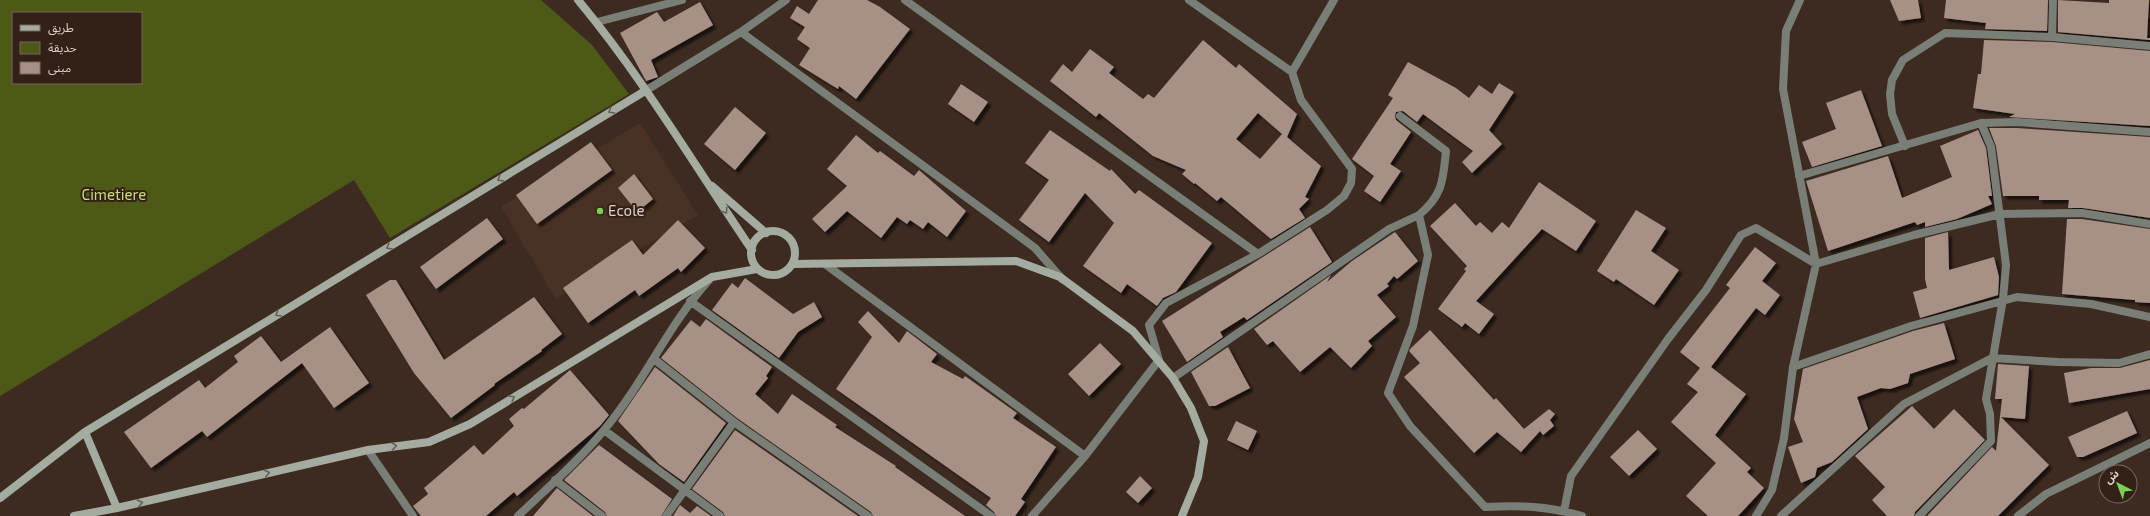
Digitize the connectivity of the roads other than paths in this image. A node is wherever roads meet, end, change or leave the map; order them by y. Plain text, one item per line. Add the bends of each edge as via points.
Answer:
1 (578, 0) edge
2 (682, 0) edge
3 (786, 0) edge
4 (905, 0) edge
5 (1189, 0) edge
6 (1334, 0) edge
7 (1800, 0) edge
8 (2053, 0) edge
9 (597, 22) junction
10 (741, 32) junction
11 (2052, 37) junction
12 (2150, 46) edge
13 (1292, 72) junction
14 (645, 91) junction
15 (1400, 116) dead end
16 (1981, 123) junction
17 (2150, 132) edge
18 (1905, 146) junction
19 (1799, 176) junction
20 (704, 179) junction
21 (2000, 214) junction
22 (1419, 215) junction
23 (2150, 224) edge
24 (766, 233) junction
25 (752, 250) junction
26 (1258, 254) junction
27 (793, 264) junction
28 (825, 264) junction
29 (1816, 264) junction
30 (758, 269) junction
31 (712, 277) junction
32 (1062, 278) junction
33 (2003, 300) junction
34 (690, 301) junction
35 (2150, 317) edge
36 (2150, 354) edge
37 (1992, 358) junction
38 (654, 359) junction
39 (1159, 360) junction
40 (1793, 367) junction
41 (1173, 378) junction
42 (734, 422) junction
43 (604, 430) junction
44 (85, 432) junction
45 (2150, 443) edge
46 (368, 450) junction
47 (1085, 456) junction
48 (555, 480) junction
49 (684, 491) junction
50 (0, 498) edge
51 (117, 508) junction
52 (1564, 511) junction
53 (74, 516) edge
54 (413, 516) edge
55 (518, 516) edge
56 (602, 516) edge
57 (666, 516) edge
58 (720, 516) edge
59 (868, 516) edge
60 (991, 516) edge
61 (1032, 516) edge
62 (1182, 516) edge
63 (1582, 516) edge
64 (1756, 516) edge
65 (1781, 516) edge
66 (1919, 516) edge
67 (2018, 516) edge

1 - 9 main road
2 - 9 street
3 - 10 street
4 - 26 street
5 - 13 street
6 - 13 street
7 - 19 street via 1786,31 1783,89
8 - 11 street
9 - 14 main road
10 - 14 street
10 - 32 street via 1020,236 1035,248
11 - 12 street
11 - 18 street via 1945,33 1903,60 1892,80 1890,94 1892,114
13 - 26 street via 1301,100 1352,169 1351,183 1344,196 1327,210
14 - 20 main road
14 -> 44 main road
15 - 22 street via 1446,151 1443,182 1431,205
16 - 17 street via 2017,122
16 - 18 street
16 - 21 street via 1991,147
18 - 19 street
19 - 29 street
20 - 24 main road
20 -> 25 main road
21 - 23 street via 2082,213
21 - 29 street
21 - 33 street via 2006,265
22 - 41 street via 1389,229
22 - 52 street via 1428,255 1413,326 1388,393 1410,426 1485,507 1523,505
24 - 25 main road via 759,236
24 - 27 main road via 774,231 788,237 795,249
25 - 30 main road via 752,258
26 - 39 street via 1166,303 1150,325
27 - 28 main road
27 - 30 main road via 779,275 764,273
28 - 32 main road via 1016,261
28 - 47 street
29 - 40 street
29 - 52 street via 1756,228 1741,235 1706,290 1571,476
30 - 31 main road
31 - 34 street
46 -> 31 main road via 428,442 470,424
32 - 39 main road via 1133,331
33 - 35 street via 2017,297 2091,304
33 - 37 street
33 - 40 street via 1910,326
34 - 38 street
34 - 60 street
36 - 37 street via 2119,363
37 - 65 street via 1904,404
37 - 66 street via 1986,399 1990,414 1991,441
38 - 42 street
38 - 43 street
39 - 41 main road
39 - 47 street
40 - 64 street via 1784,438 1772,490
41 - 62 main road via 1191,408 1204,441 1198,477
42 - 49 street
42 - 59 street
43 - 48 street
43 - 49 street
44 - 50 main road
44 - 51 main road
45 - 67 street via 2046,494
51 -> 46 main road
46 - 54 street
47 - 61 street
48 - 55 street
48 - 56 street
49 - 57 street
49 - 58 street
51 - 53 main road
52 - 63 street

